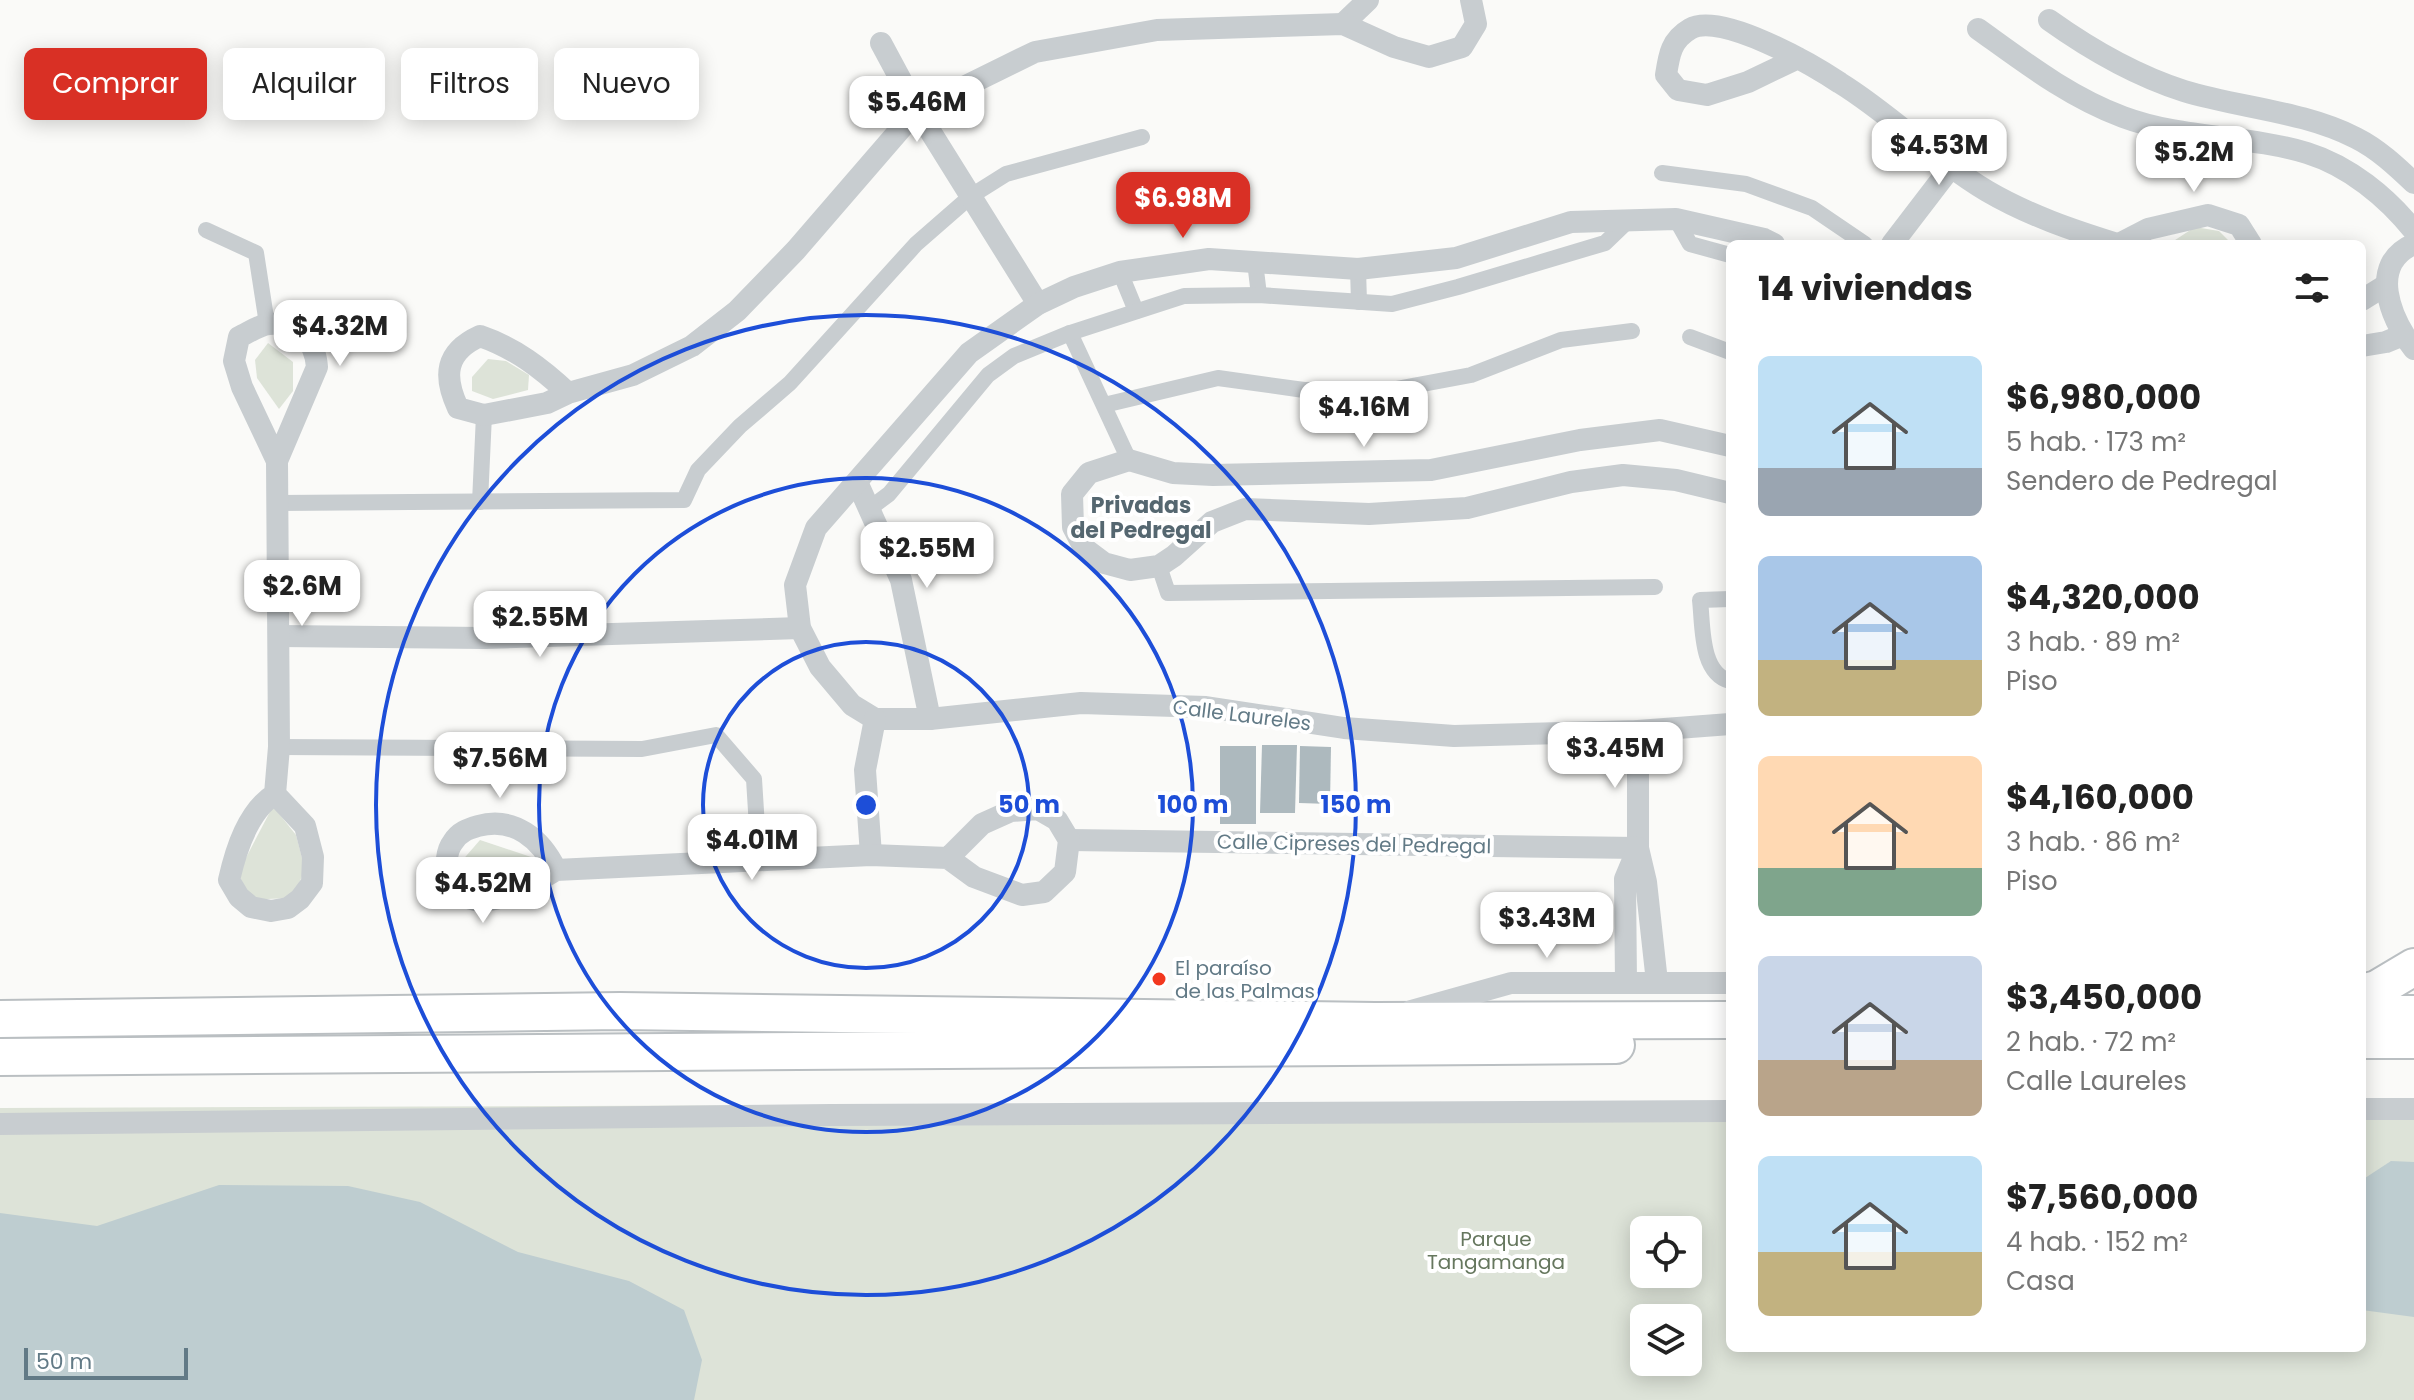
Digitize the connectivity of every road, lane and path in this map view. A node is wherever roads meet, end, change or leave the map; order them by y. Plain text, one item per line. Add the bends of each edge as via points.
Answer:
1 (1368, 0) edge
2 (1471, 0) edge
3 (2049, 20) dead end
4 (1343, 24) junction
5 (1978, 29) dead end
6 (881, 43) dead end
7 (1798, 58) junction
8 (917, 110) junction
9 (1142, 137) dead end
10 (1951, 167) junction
11 (1662, 173) dead end
12 (2414, 183) edge
13 (971, 196) junction
14 (1630, 219) junction
15 (1676, 219) junction
16 (1571, 222) junction
17 (206, 230) dead end
18 (2414, 231) edge
19 (1758, 240) edge
20 (1859, 240) edge
21 (1895, 240) edge
22 (2106, 240) edge
23 (2126, 240) edge
24 (2248, 240) edge
25 (2414, 244) edge
26 (1571, 254) junction
27 (1726, 254) edge
28 (1456, 258) junction
29 (1255, 262) junction
30 (1358, 269) junction
31 (1120, 272) junction
32 (2386, 285) junction
33 (1458, 287) junction
34 (1259, 295) junction
35 (2366, 298) edge
36 (1359, 302) junction
37 (1038, 304) junction
38 (1136, 311) junction
39 (267, 324) junction
40 (1632, 331) dead end
41 (1070, 333) junction
42 (1690, 337) dead end
43 (2409, 342) edge
44 (2366, 345) edge
45 (1726, 350) edge
46 (969, 353) junction
47 (988, 375) junction
48 (568, 393) junction
49 (1104, 405) junction
50 (484, 415) junction
51 (1726, 445) edge
52 (1129, 460) junction
53 (277, 461) junction
54 (857, 482) junction
55 (1726, 492) edge
56 (480, 502) junction
57 (279, 503) junction
58 (869, 509) junction
59 (1159, 566) junction
60 (1655, 587) dead end
61 (1726, 599) edge
62 (800, 628) junction
63 (279, 636) junction
64 (1726, 680) edge
65 (875, 719) junction
66 (930, 719) junction
67 (1726, 724) edge
68 (1638, 731) junction
69 (279, 747) junction
70 (275, 794) junction
71 (1069, 840) junction
72 (1638, 848) junction
73 (871, 855) junction
74 (948, 858) junction
75 (759, 859) junction
76 (556, 870) junction
77 (2414, 967) edge
78 (1657, 982) junction
79 (1626, 983) junction
80 (1726, 983) edge
81 (2366, 992) edge
82 (2366, 1014) edge
83 (2414, 1014) edge
84 (0, 1019) edge
85 (1726, 1020) edge
86 (1375, 1021) junction
87 (2366, 1040) edge
88 (2414, 1040) edge
89 (1726, 1044) edge
90 (0, 1057) edge
91 (2366, 1109) edge
92 (2414, 1109) edge
93 (1726, 1111) edge
94 (0, 1124) edge

1 - 4 street
2 - 4 street via 1476,24 1462,47 1429,57
3 - 12 street via 2140,75 2356,138
4 - 8 street via 1157,30 1035,52
5 - 18 street via 2064,90 2124,118 2186,134 2270,144 2338,166 2371,188
6 - 8 street
7 - 7 street via 1707,95 1678,90 1666,75 1670,48 1691,27 1717,25
7 - 10 street via 1842,84
8 - 13 street
8 - 48 street via 737,311 692,346 633,375
9 - 13 street via 1006,174
10 - 21 street
10 - 22 street via 2048,221
11 - 20 street via 1746,184 1812,208
13 - 37 street
13 - 56 street via 916,244 814,360 698,470 684,500
14 - 15 street
14 - 16 street
14 - 26 street via 1605,243
15 - 19 street
15 - 27 street via 1690,244
16 - 26 street
16 - 28 street
17 - 39 street via 256,253
23 - 24 street via 2170,222 2208,215 2239,225
25 - 32 street via 2396,255
26 - 33 street
28 - 30 street
28 - 33 street
29 - 30 street
29 - 31 street via 1209,259
29 - 34 street
30 - 36 street
31 - 37 street
31 - 38 street
32 - 35 street
32 - 43 street
33 - 36 street via 1392,304
34 - 36 street
34 - 38 street via 1184,296
37 - 46 street
38 - 41 street
39 - 53 street via 239,337 234,361
39 - 53 street via 294,328 316,350 317,367
40 - 49 street via 1561,340 1471,375 1396,389 1304,390 1218,378
41 - 47 street via 1014,356
41 - 49 street
42 - 45 street
43 - 44 street
46 - 47 street
46 - 54 street
47 - 58 street via 889,494
48 - 50 street via 547,403
48 - 50 street via 504,344 480,336 463,344 450,364 448,386 458,408
49 - 52 street
50 - 56 street
51 - 52 street via 1660,430 1431,470 1385,472 1200,475
52 - 59 street via 1089,473 1072,494 1073,527 1084,548 1104,563 1130,570
53 - 57 street
54 - 58 street
54 - 62 street via 816,528 795,585
55 - 59 street via 1623,475 1467,508 1369,514 1245,509 1212,522
56 - 57 street
57 - 63 street
58 - 66 street via 901,580
59 - 60 street via 1168,593
61 - 64 street via 1700,600 1709,664
62 - 63 street via 485,638
62 - 65 street via 820,667 852,705
63 - 69 street
65 - 66 street, Calle Laureles
65 - 73 street via 865,770
66 - 68 street, Calle Laureles via 1081,703 1206,707 1344,728 1454,736
67 - 68 street, Calle Laureles
68 - 72 street
69 - 70 street
69 - 75 street via 642,749 716,735 754,779
70 - 70 street via 263,802 249,826 229,880 251,907 271,911 300,899 312,883 313,857 305,826
71 - 72 street, Calle Cipreses del Pedregal
71 - 74 street via 1057,820 1038,809 1011,811 982,824
71 - 74 street via 1065,872 1044,892 1022,895 974,877
72 - 78 street
72 - 79 street via 1625,879
73 - 74 street
73 - 75 street
75 - 76 street
76 - 76 street via 537,841 514,825 491,822 465,830 451,843 446,860 449,878 461,893 481,902 515,894
77 - 81 highway
78 - 79 street
78 - 80 street
79 - 86 street via 1511,983
82 - 83 highway
84 - 86 highway via 620,1011
85 - 86 highway
87 - 88 highway
89 - 90 highway
91 - 92 street
93 - 94 street

